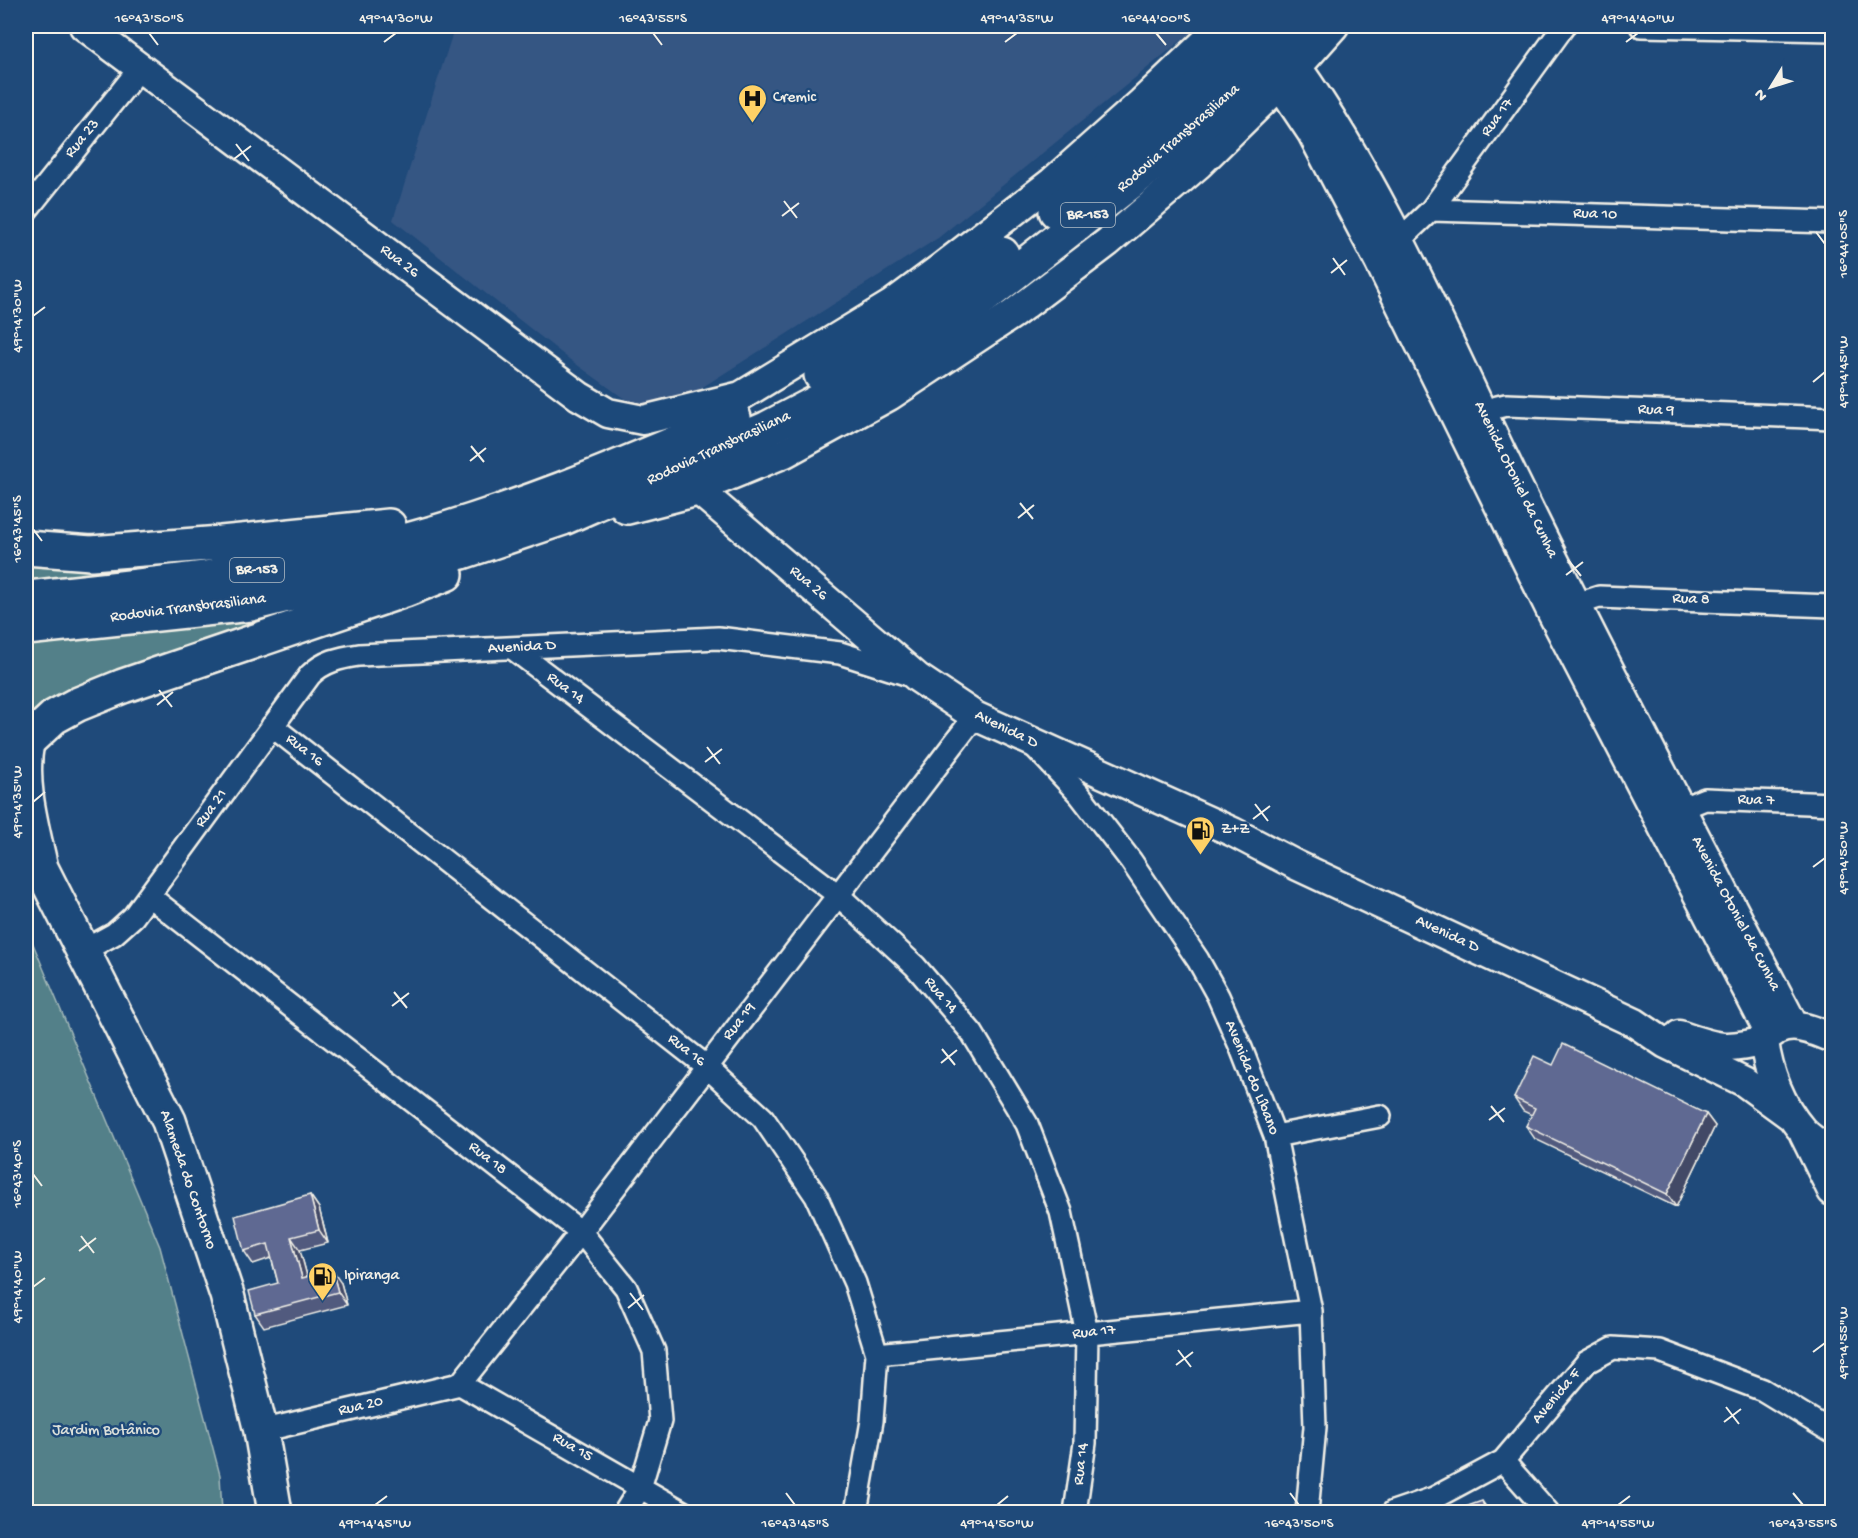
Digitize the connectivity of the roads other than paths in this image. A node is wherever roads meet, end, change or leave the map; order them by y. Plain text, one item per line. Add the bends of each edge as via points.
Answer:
1 (84, 26) edge
2 (1222, 26) edge
3 (1262, 26) edge
4 (1296, 26) edge
5 (1334, 26) edge
6 (1564, 26) edge
7 (1641, 26) edge
8 (1833, 30) edge
9 (140, 68) junction
10 (1288, 76) junction
11 (1431, 210) junction
12 (26, 211) edge
13 (1833, 222) edge
14 (1400, 239) junction
15 (1379, 261) junction
16 (741, 396) junction
17 (1481, 411) junction
18 (1833, 418) edge
19 (666, 448) junction
20 (697, 489) junction
21 (483, 517) junction
22 (564, 518) junction
23 (26, 548) edge
24 (462, 552) junction
25 (26, 598) edge
26 (1833, 606) edge
27 (1564, 608) junction
28 (26, 628) edge
29 (512, 648) junction
30 (333, 660) joint
31 (918, 678) junction
32 (975, 716) junction
33 (272, 726) junction
34 (1029, 741) junction
35 (26, 744) edge
36 (1833, 804) edge
37 (1680, 809) junction
38 (34, 858) edge
39 (838, 895) junction
40 (148, 896) junction
41 (83, 951) junction
42 (1635, 1023) junction
43 (1776, 1033) junction
44 (1833, 1038) edge
45 (706, 1066) junction
46 (1380, 1116) dead end
47 (1798, 1125) junction
48 (1275, 1136) junction
49 (1833, 1152) edge
50 (1833, 1191) edge
51 (581, 1232) junction
52 (1311, 1311) junction
53 (1087, 1333) junction
54 (877, 1354) junction
55 (460, 1384) junction
56 (261, 1431) junction
57 (1833, 1432) edge
58 (1503, 1461) junction
59 (640, 1488) junction
60 (275, 1512) edge
61 (625, 1512) edge
62 (683, 1512) edge
63 (856, 1512) edge
64 (1076, 1512) edge
65 (1307, 1512) edge
66 (1393, 1512) edge
67 (1548, 1512) edge

1 - 9 main road, Rua 26
2 - 16 main road via 1052,182 958,255 892,304
3 - 19 main road, Rodovia Transbrasiliana / BR-153 via 1150,134 956,290 846,362 754,410
4 - 22 main road, Rodovia Transbrasiliana / BR-153 via 1241,87 1179,144 966,311 860,380 768,428
5 - 10 main road, Rodovia Transbrasiliana
6 - 11 street, Rua 17
7 - 8 street
9 - 12 street, Rua 23
9 - 16 main road, Rua 26 via 579,396 608,413 643,420
10 - 14 main road, Avenida Otoniel da Cunha via 1328,111
10 - 15 main road, Avenida Otoniel da Cunha via 1312,133
10 - 20 main road, Rodovia Transbrasiliana via 1199,164 1125,228 1013,314 889,396 785,453
11 - 13 street, Rua 10
11 - 14 street
14 - 15 street
14 - 17 main road, Avenida Otoniel da Cunha
15 - 27 main road, Avenida Otoniel da Cunha
16 - 19 main road
17 - 18 street, Rua 9 via 1506,405
17 - 27 main road, Avenida Otoniel da Cunha
19 - 21 main road, Rodovia Transbrasiliana / BR-153
20 - 22 main road via 612,511
20 - 31 main road, Rua 26
21 - 23 main road via 91,553
21 - 25 main road, Rodovia Transbrasiliana / BR-153 via 386,546 312,561 216,577
22 - 24 main road, Rodovia Transbrasiliana / BR-153
24 - 28 main road, Rodovia Transbrasiliana / BR-153 via 251,604
24 - 35 main road via 446,574 76,705 54,717
26 - 27 street, Rua 8 via 1599,597
27 - 37 main road, Avenida Otoniel da Cunha
27 - 43 main road, Avenida Otoniel da Cunha
29 - 30 street, Avenida D via 359,655
29 - 31 street, Avenida D via 718,638 840,653
29 - 39 street, Rua 14
30 - 33 street, Rua 21 via 310,675
31 - 32 main road, Avenida D
32 - 34 main road, Avenida D
32 - 39 street, Rua 19
33 - 40 street, Rua 21
33 - 45 street, Rua 16
34 - 42 main road, Avenida D via 1233,832
34 - 48 street, Avenida do Líbano via 1080,795 1131,861 1198,960 1241,1048
35 - 38 main road, Alameda do Contorno via 26,790
36 - 37 street, Rua 7 via 1705,799
37 - 43 main road, Avenida Otoniel da Cunha
38 - 41 main road, Alameda do Contorno
39 - 45 street, Rua 19
39 - 53 street, Rua 14 via 915,966 972,1033 1027,1124 1060,1212
40 - 41 street, Rua 21 via 114,934
40 - 51 street, Rua 18
41 - 56 main road, Alameda do Contorno via 170,1121 227,1294
42 - 43 main road, Avenida D via 1727,1048
42 - 47 main road, Avenida D via 1666,1044 1744,1082
43 - 44 main road
43 - 47 main road via 1767,1062
45 - 51 street, Rua 19
45 - 54 street, Rua 16 via 763,1118 816,1196 855,1283
46 - 48 street
47 - 49 main road, Avenida D
47 - 50 main road
48 - 52 street, Avenida do Líbano
51 - 55 street, Rua 19
51 - 59 street, Rua 18 via 626,1288 654,1351 660,1421
52 - 53 street, Rua 17
52 - 65 street, Avenida do Líbano via 1315,1427
53 - 54 street, Rua 17
53 - 64 street, Rua 14 via 1085,1443
54 - 63 street, Rua 16 via 872,1421
55 - 56 street, Rua 20
55 - 59 street, Rua 15
56 - 60 main road, Alameda do Contorno
57 - 58 street, Avenida F via 1763,1390 1660,1351 1613,1348 1587,1362
58 - 66 street, Avenida F via 1434,1498
58 - 67 street
59 - 61 street, Rua 18
59 - 62 street, Rua 15

